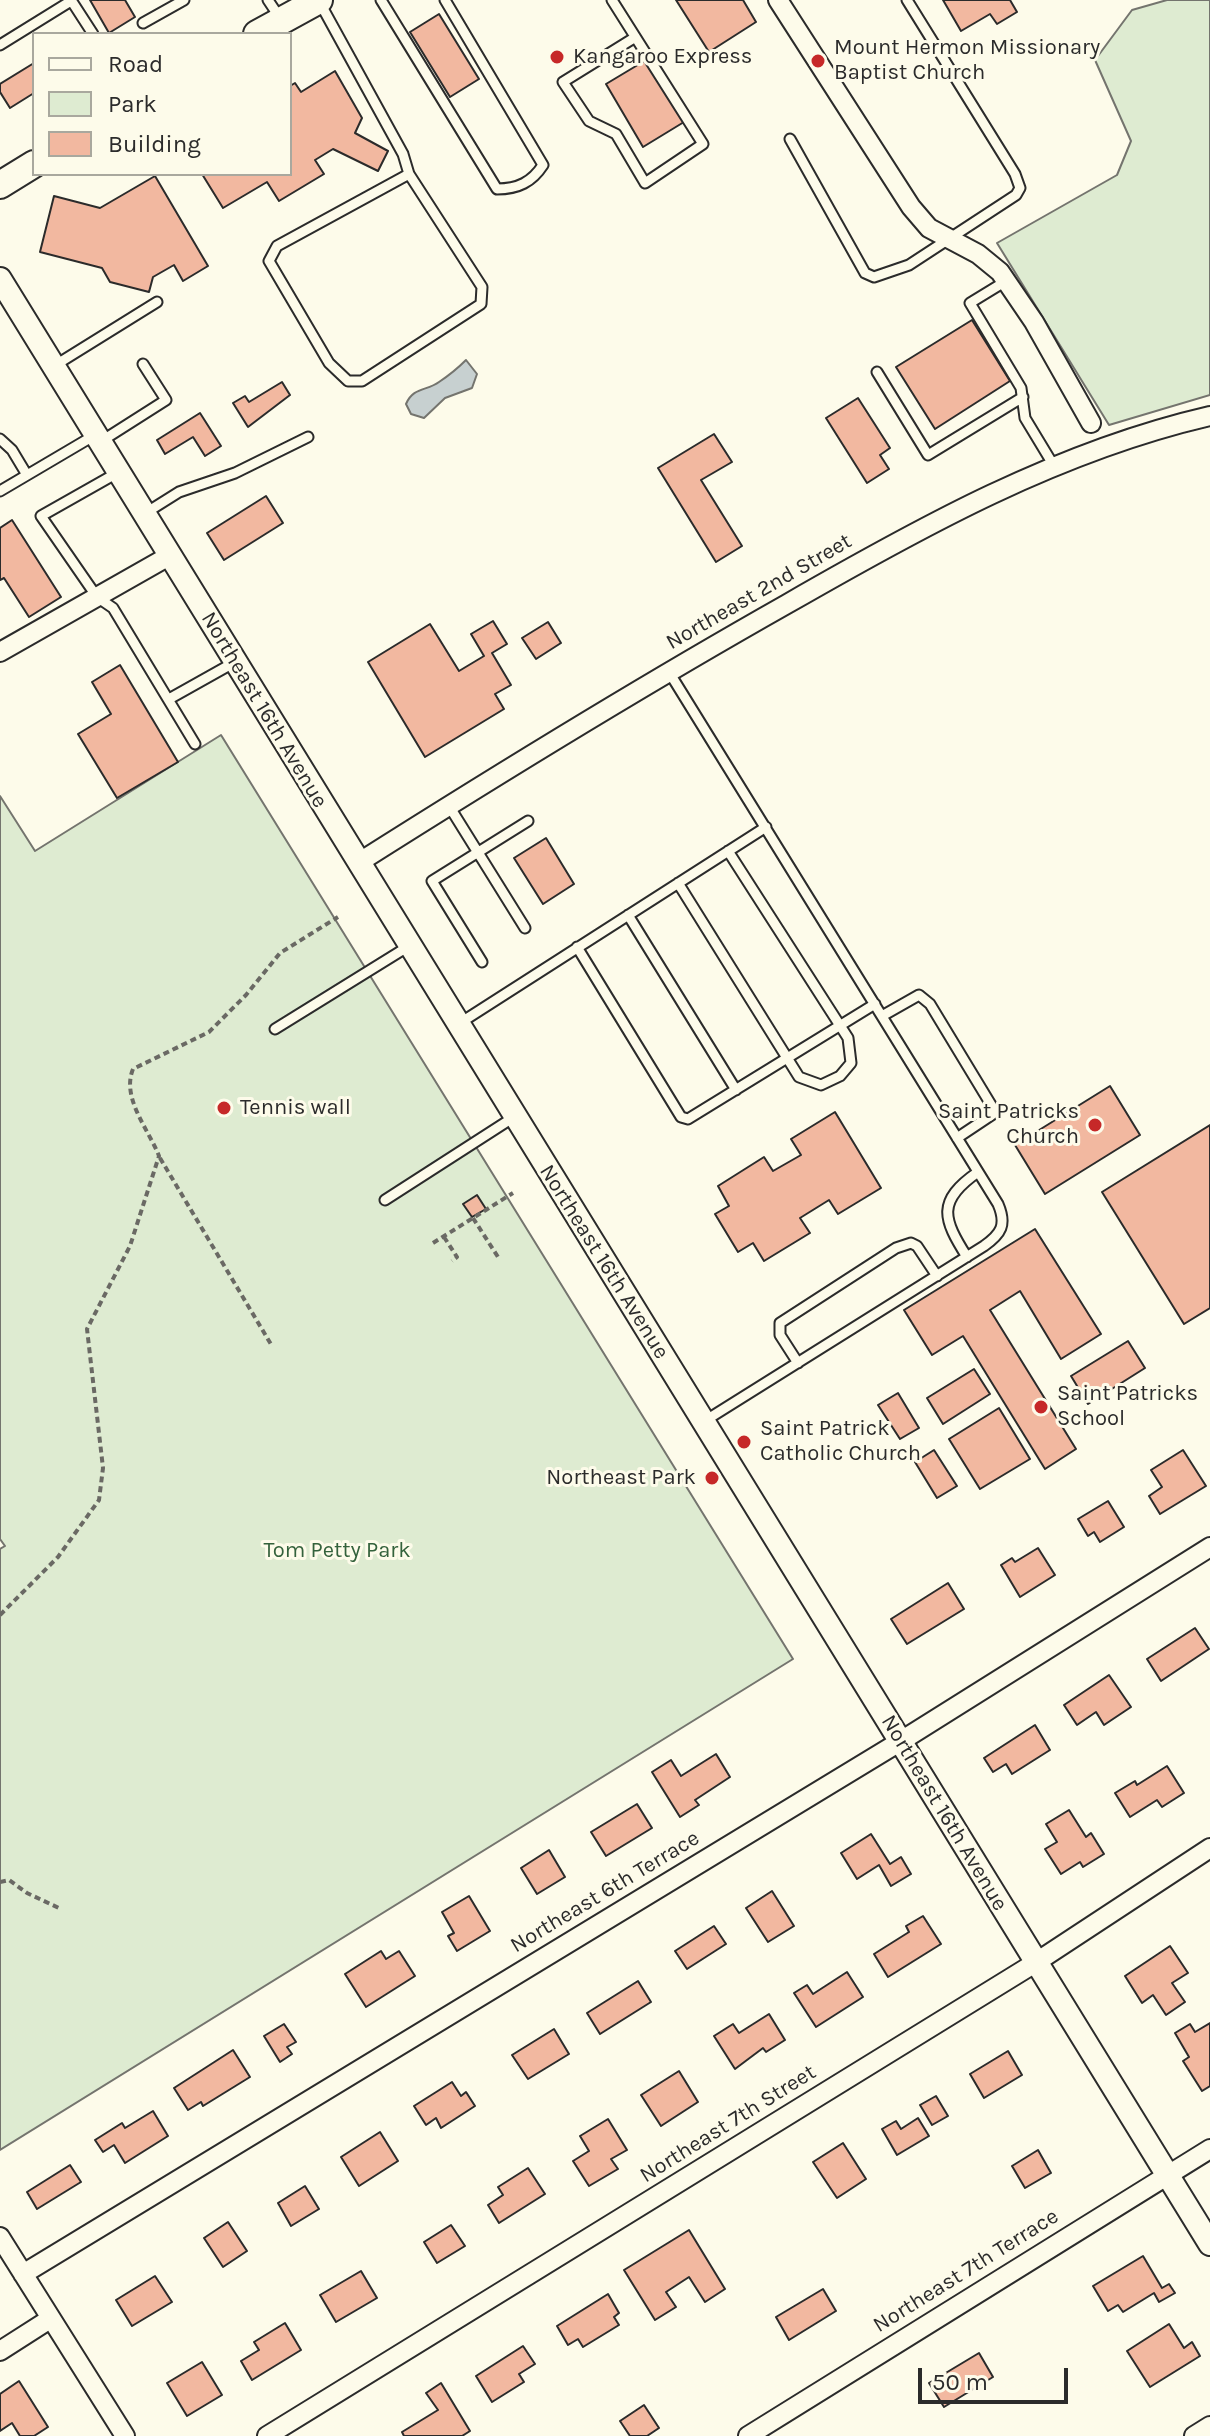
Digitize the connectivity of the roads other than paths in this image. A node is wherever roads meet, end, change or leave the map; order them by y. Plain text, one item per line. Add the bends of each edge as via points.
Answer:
1 (71, 0) edge
2 (184, 0) edge
3 (319, 0) edge
4 (381, 0) edge
5 (445, 0) edge
6 (612, 0) edge
7 (778, 0) edge
8 (907, 0) edge
9 (275, 10) edge
10 (143, 23) dead end
11 (92, 32) edge
12 (258, 32) edge
13 (634, 38) junction
14 (0, 45) edge
15 (790, 139) dead end
16 (32, 165) edge
17 (409, 174) junction
18 (0, 185) edge
19 (952, 240) junction
20 (0, 279) edge
21 (1006, 281) junction
22 (157, 302) dead end
23 (143, 364) dead end
24 (54, 366) junction
25 (877, 372) dead end
26 (1023, 397) junction
27 (1210, 416) edge
28 (1091, 423) dead end
29 (308, 437) dead end
30 (98, 438) junction
31 (0, 439) edge
32 (1054, 466) junction
33 (117, 473) junction
34 (27, 475) junction
35 (0, 491) edge
36 (144, 514) junction
37 (169, 556) junction
38 (97, 597) junction
39 (0, 652) edge
40 (235, 662) junction
41 (669, 671) junction
42 (169, 699) junction
43 (195, 744) dead end
44 (449, 806) junction
45 (528, 821) dead end
46 (766, 827) junction
47 (728, 851) junction
48 (478, 852) junction
49 (358, 863) junction
50 (678, 883) junction
51 (628, 915) junction
52 (525, 928) dead end
53 (409, 946) junction
54 (577, 947) junction
55 (482, 962) dead end
56 (875, 1004) junction
57 (882, 1016) junction
58 (457, 1024) junction
59 (840, 1025) junction
60 (275, 1029) dead end
61 (787, 1059) junction
62 (736, 1090) junction
63 (514, 1117) junction
64 (957, 1138) junction
65 (978, 1172) junction
66 (385, 1200) dead end
67 (967, 1257) junction
68 (937, 1276) junction
69 (798, 1363) junction
70 (703, 1422) junction
71 (1210, 1547) edge
72 (901, 1741) junction
73 (1210, 1848) edge
74 (1035, 1963) junction
75 (1210, 2149) edge
76 (1168, 2175) junction
77 (0, 2237) edge
78 (1210, 2244) edge
79 (23, 2274) junction
80 (50, 2319) junction
81 (0, 2351) edge
82 (1210, 2426) edge
83 (125, 2436) edge
84 (267, 2436) edge
85 (748, 2436) edge
86 (1194, 2436) edge

1 - 11 lane
1 - 14 lane
2 - 10 lane
3 - 9 main road
3 - 17 lane
4 - 5 lane via 497,189 514,189 534,178 543,165
6 - 13 lane
7 - 19 street via 911,207 929,228
8 - 19 lane via 1018,180 1016,195
9 - 12 main road
13 - 13 lane via 703,144 645,183 616,134 589,121 563,82
15 - 19 lane via 865,273 886,275
16 - 18 main road
17 - 17 lane via 482,287 481,304 362,381 348,381 329,363 269,261 277,246
19 - 21 street via 978,254
20 - 24 street, Northeast 16th Avenue
21 - 26 lane via 970,303
21 - 28 street
22 - 24 lane
23 - 30 lane via 166,400
24 - 30 street, Northeast 16th Avenue
25 - 26 lane via 928,455
26 - 32 lane via 1025,418
27 - 32 street, Northeast 2nd Street
29 - 36 lane via 235,473 179,492
30 - 33 street, Northeast 16th Avenue
30 - 34 lane
31 - 34 lane
32 - 41 street, Northeast 2nd Street via 913,532
33 - 36 street, Northeast 16th Avenue
33 - 38 lane via 41,516
34 - 35 lane
36 - 37 street, Northeast 16th Avenue
37 - 38 street
37 - 40 street, Northeast 16th Avenue
38 - 39 street
38 - 42 lane via 113,608
40 - 42 lane
40 - 49 street, Northeast 16th Avenue
41 - 44 street, Northeast 2nd Street
41 - 46 lane
42 - 43 lane
44 - 48 lane
44 - 49 street, Northeast 2nd Street
45 - 48 lane
46 - 47 lane
46 - 56 lane
47 - 50 lane
47 - 59 lane
48 - 52 lane
48 - 55 lane via 432,881
49 - 53 street, Northeast 16th Avenue
50 - 51 lane
50 - 61 lane
51 - 54 lane
51 - 62 lane
53 - 58 street, Northeast 16th Avenue
53 - 60 lane
54 - 58 lane
54 - 62 lane via 681,1117 693,1117
56 - 57 lane
56 - 59 lane
57 - 64 lane
57 - 64 lane via 919,995 930,1004 993,1108 986,1122
58 - 63 street, Northeast 16th Avenue
59 - 61 lane
59 - 61 lane via 852,1056 840,1076 814,1085 799,1077
61 - 62 lane
63 - 66 lane
63 - 70 street, Northeast 16th Avenue
64 - 65 lane
65 - 67 lane via 955,1191 946,1208 947,1223
65 - 67 lane via 1002,1214 1003,1229
67 - 68 lane
68 - 69 lane
68 - 69 lane via 917,1246 896,1248 780,1323 780,1335
69 - 70 lane
70 - 72 street, Northeast 16th Avenue
71 - 72 street, Northeast 6th Terrace
72 - 74 street, Northeast 16th Avenue
72 - 79 street, Northeast 6th Terrace
73 - 74 street, Northeast 7th Street
74 - 76 street, Northeast 16th Avenue
74 - 84 street, Northeast 7th Street
75 - 76 street, Northeast 7th Terrace
76 - 78 street, Northeast 16th Avenue
76 - 85 street, Northeast 7th Terrace
77 - 79 street
79 - 80 street
80 - 81 street
80 - 83 street
82 - 86 street

